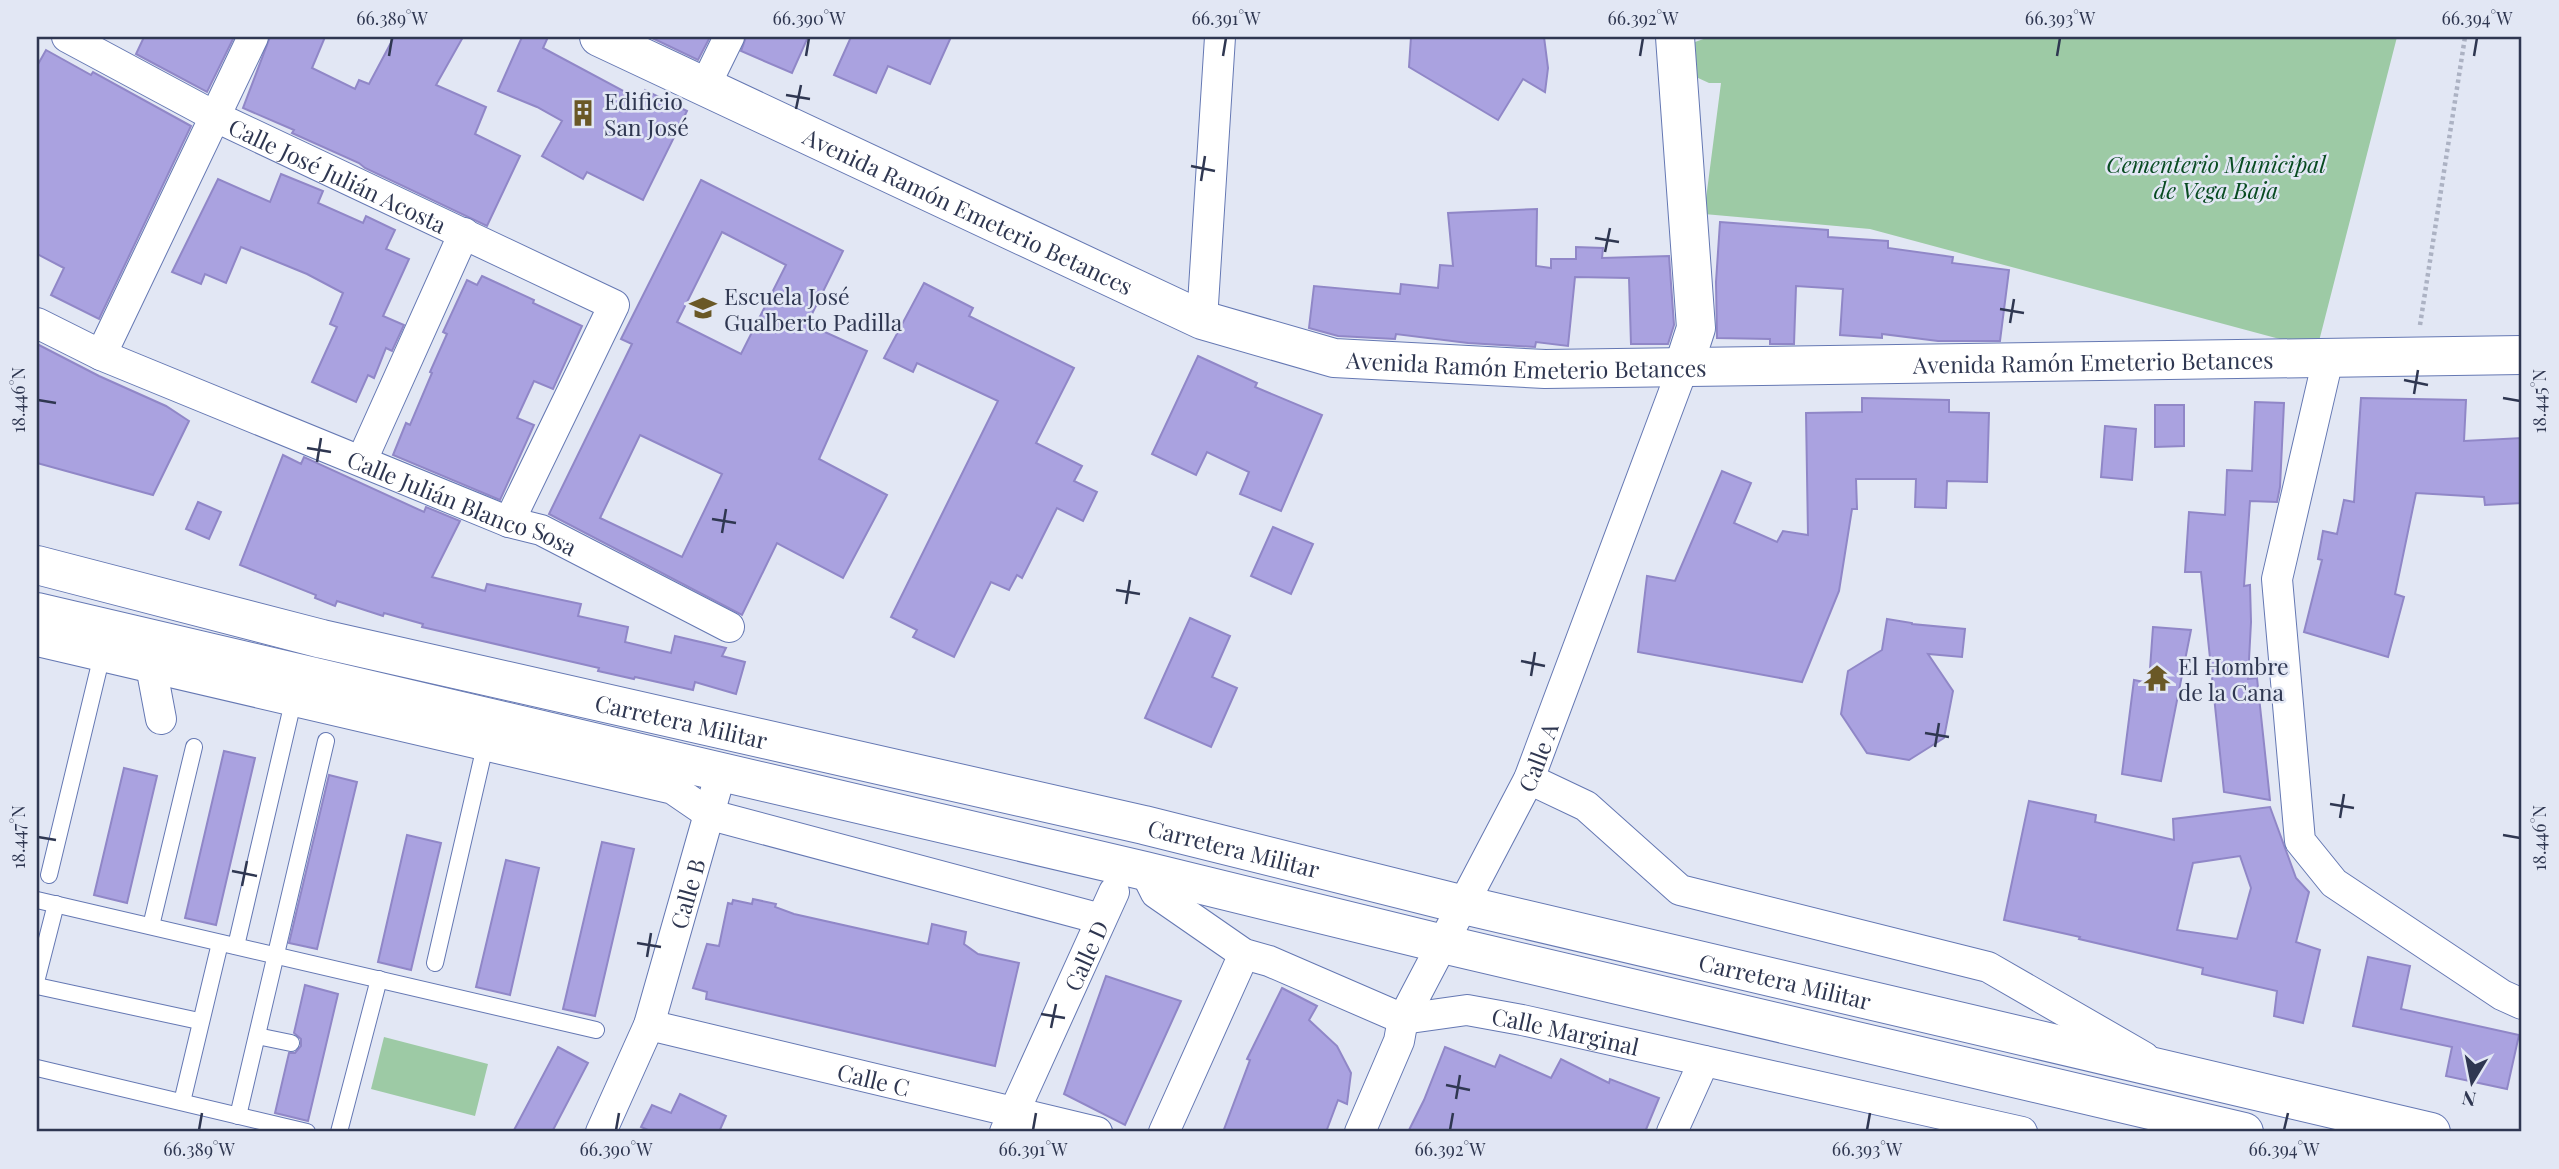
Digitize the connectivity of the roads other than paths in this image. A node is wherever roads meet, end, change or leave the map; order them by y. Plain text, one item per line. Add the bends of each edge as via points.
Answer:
1 (67, 37) edge
2 (253, 37) edge
3 (599, 37) edge
4 (729, 37) edge
5 (1220, 37) edge
6 (1675, 37) edge
7 (704, 88) junction
8 (216, 117) junction
9 (464, 233) junction
10 (1202, 320) junction
11 (37, 323) edge
12 (101, 355) junction
13 (2522, 355) edge
14 (2328, 359) junction
15 (1684, 365) junction
16 (362, 460) junction
17 (509, 522) junction
18 (37, 565) edge
19 (37, 612) edge
20 (729, 627) dead end
21 (37, 641) edge
22 (102, 655) junction
23 (151, 666) junction
24 (293, 702) junction
25 (161, 719) dead end
26 (326, 741) dead end
27 (485, 746) junction
28 (194, 747) dead end
29 (722, 772) junction
30 (1529, 779) junction
31 (711, 816) junction
32 (1145, 871) junction
33 (49, 875) dead end
34 (1114, 892) dead end
35 (37, 900) edge
36 (56, 904) junction
37 (1464, 905) junction
38 (1101, 919) junction
39 (43, 925) edge
40 (151, 926) junction
41 (220, 943) junction
42 (1443, 944) junction
43 (236, 946) junction
44 (1244, 954) junction
45 (276, 956) junction
46 (435, 962) dead end
47 (37, 978) edge
48 (379, 979) junction
49 (37, 986) edge
50 (2522, 1004) edge
51 (1403, 1019) junction
52 (199, 1021) junction
53 (649, 1025) junction
54 (596, 1030) dead end
55 (257, 1037) junction
56 (291, 1043) dead end
57 (1704, 1061) junction
58 (37, 1068) edge
59 (2165, 1070) junction
60 (182, 1102) junction
61 (238, 1116) junction
62 (1010, 1122) edge
63 (307, 1132) edge
64 (339, 1132) edge
65 (601, 1132) edge
66 (1097, 1132) edge
67 (1164, 1132) edge
68 (1360, 1132) edge
69 (1672, 1132) edge
70 (2022, 1132) edge
71 (2244, 1132) edge
72 (2431, 1132) edge

1 - 8 street, Calle José Julián Acosta
2 - 8 street
3 - 7 main road, Avenida Ramón Emeterio Betances
4 - 7 street
5 - 10 street
6 - 15 main road via 1696,328
7 - 10 main road, Avenida Ramón Emeterio Betances
8 - 9 street, Calle José Julián Acosta
8 - 12 street
9 - 16 street
9 - 17 street, Calle José Julián Acosta via 614,306
10 - 15 main road, Avenida Ramón Emeterio Betances via 1334,358 1545,369
11 - 12 street, Calle Julián Blanco Sosa
12 - 16 street, Calle Julián Blanco Sosa
13 - 14 main road, Avenida Ramón Emeterio Betances
14 - 15 main road, Avenida Ramón Emeterio Betances
14 - 50 street via 2277,579 2300,841 2333,883
15 - 30 street, Calle A
16 - 17 street, Calle Julián Blanco Sosa
17 - 20 street, Calle Julián Blanco Sosa via 541,530
18 - 37 main road, Carretera Militar via 322,639 1131,822
19 - 29 main road, Carretera Militar
21 - 22 street
22 - 23 street
22 - 33 lane
23 - 24 street
23 - 25 street
24 - 27 street
24 - 43 lane
26 - 45 lane
27 - 31 street via 673,789
27 - 46 lane
28 - 40 lane
29 - 31 street, Calle B
29 - 32 main road, Carretera Militar
30 - 37 street, Calle A
30 - 59 street via 1586,806 1681,890 1988,967
31 - 38 street
31 - 53 street, Calle B
32 - 42 main road, Carretera Militar
32 - 44 street via 1156,893
34 - 38 street, Calle D
35 - 36 lane
36 - 39 lane
36 - 40 lane
37 - 42 street, Calle A
37 - 59 main road, Carretera Militar
38 - 62 street, Calle D
39 - 47 lane
40 - 41 lane
41 - 43 lane
41 - 52 lane
42 - 51 street, Calle A
42 - 71 main road, Carretera Militar
43 - 45 lane
44 - 51 street
44 - 67 street
45 - 48 lane
45 - 55 lane
48 - 54 lane
48 - 64 lane
49 - 52 lane
51 - 57 street, Calle Marginal via 1467,1010
51 - 68 street, Calle A via 1399,1041
52 - 60 lane
53 - 62 street, Calle C
53 - 65 street, Calle B
55 - 56 lane
55 - 61 lane
57 - 69 street
57 - 70 street, Calle Marginal
58 - 60 lane
59 - 72 main road, Carretera Militar
60 - 61 lane
61 - 63 lane
62 - 66 street, Calle C

